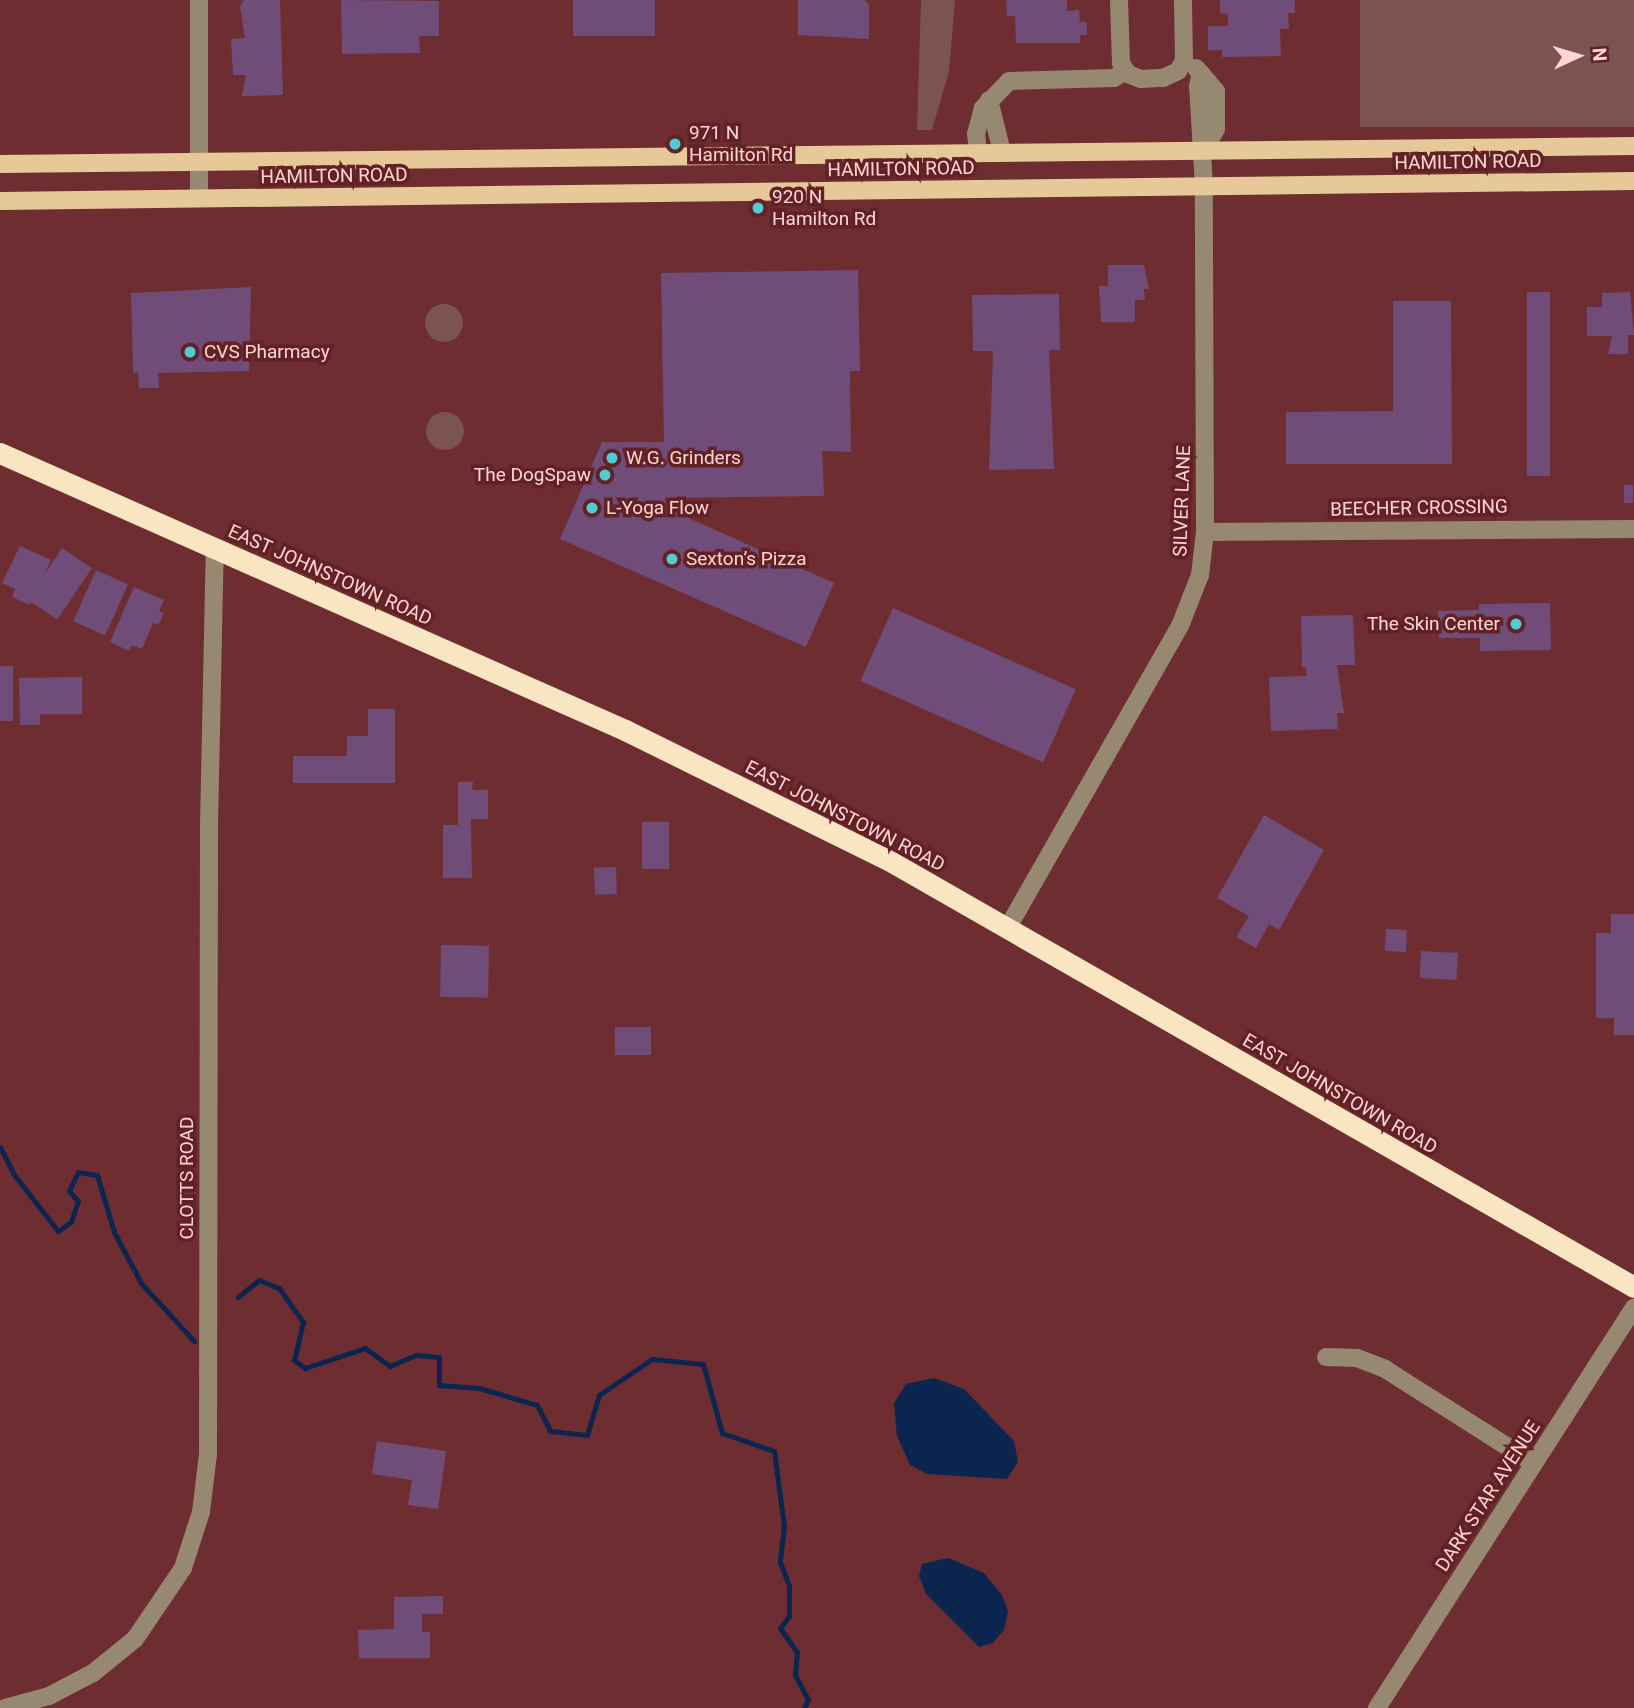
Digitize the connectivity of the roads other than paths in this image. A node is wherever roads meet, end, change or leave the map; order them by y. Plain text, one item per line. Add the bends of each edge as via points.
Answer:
1 (199, 0) edge
2 (1119, 0) edge
3 (1183, 0) edge
4 (1184, 61) junction
5 (1126, 70) junction
6 (989, 100) junction
7 (1634, 146) edge
8 (1204, 150) junction
9 (978, 152) junction
10 (1002, 152) junction
11 (200, 162) junction
12 (0, 164) edge
13 (1634, 181) edge
14 (1204, 186) junction
15 (200, 198) junction
16 (0, 201) edge
17 (0, 453) edge
18 (1634, 529) edge
19 (1205, 532) junction
20 (215, 549) junction
21 (1007, 929) junction
22 (1634, 1287) edge
23 (1634, 1307) edge
24 (1326, 1357) dead end
25 (1534, 1463) junction
26 (5, 1708) edge
27 (1377, 1708) edge

1 - 11 street
2 - 5 street
3 - 4 street
4 - 5 street via 1178,71 1163,78 1141,79
4 - 8 street via 1216,91 1216,130
5 - 6 street via 1114,78 1009,82
6 - 9 street via 976,134
6 - 10 street
7 - 8 main road, HAMILTON ROAD
8 - 10 main road, HAMILTON ROAD
8 - 14 street, SILVER LANE
9 - 10 main road, HAMILTON ROAD
9 - 11 main road, HAMILTON ROAD
11 - 12 main road, HAMILTON ROAD
11 - 15 street
13 - 14 main road, HAMILTON ROAD
14 - 15 main road, HAMILTON ROAD
14 - 19 street, SILVER LANE
15 - 16 main road, HAMILTON ROAD
17 - 20 highway, EAST JOHNSTOWN ROAD
18 - 19 street, BEECHER CROSSING
19 - 21 street, SILVER LANE via 1200,575 1180,626
20 - 21 highway, EAST JOHNSTOWN ROAD via 625,730 890,861
20 - 26 street, CLOTTS ROAD via 209,825 208,1454 201,1512 183,1568 135,1639 93,1673 49,1696
21 - 22 highway, EAST JOHNSTOWN ROAD
23 - 25 street, DARK STAR AVENUE
24 - 25 street via 1357,1358 1385,1369
25 - 27 street, DARK STAR AVENUE

